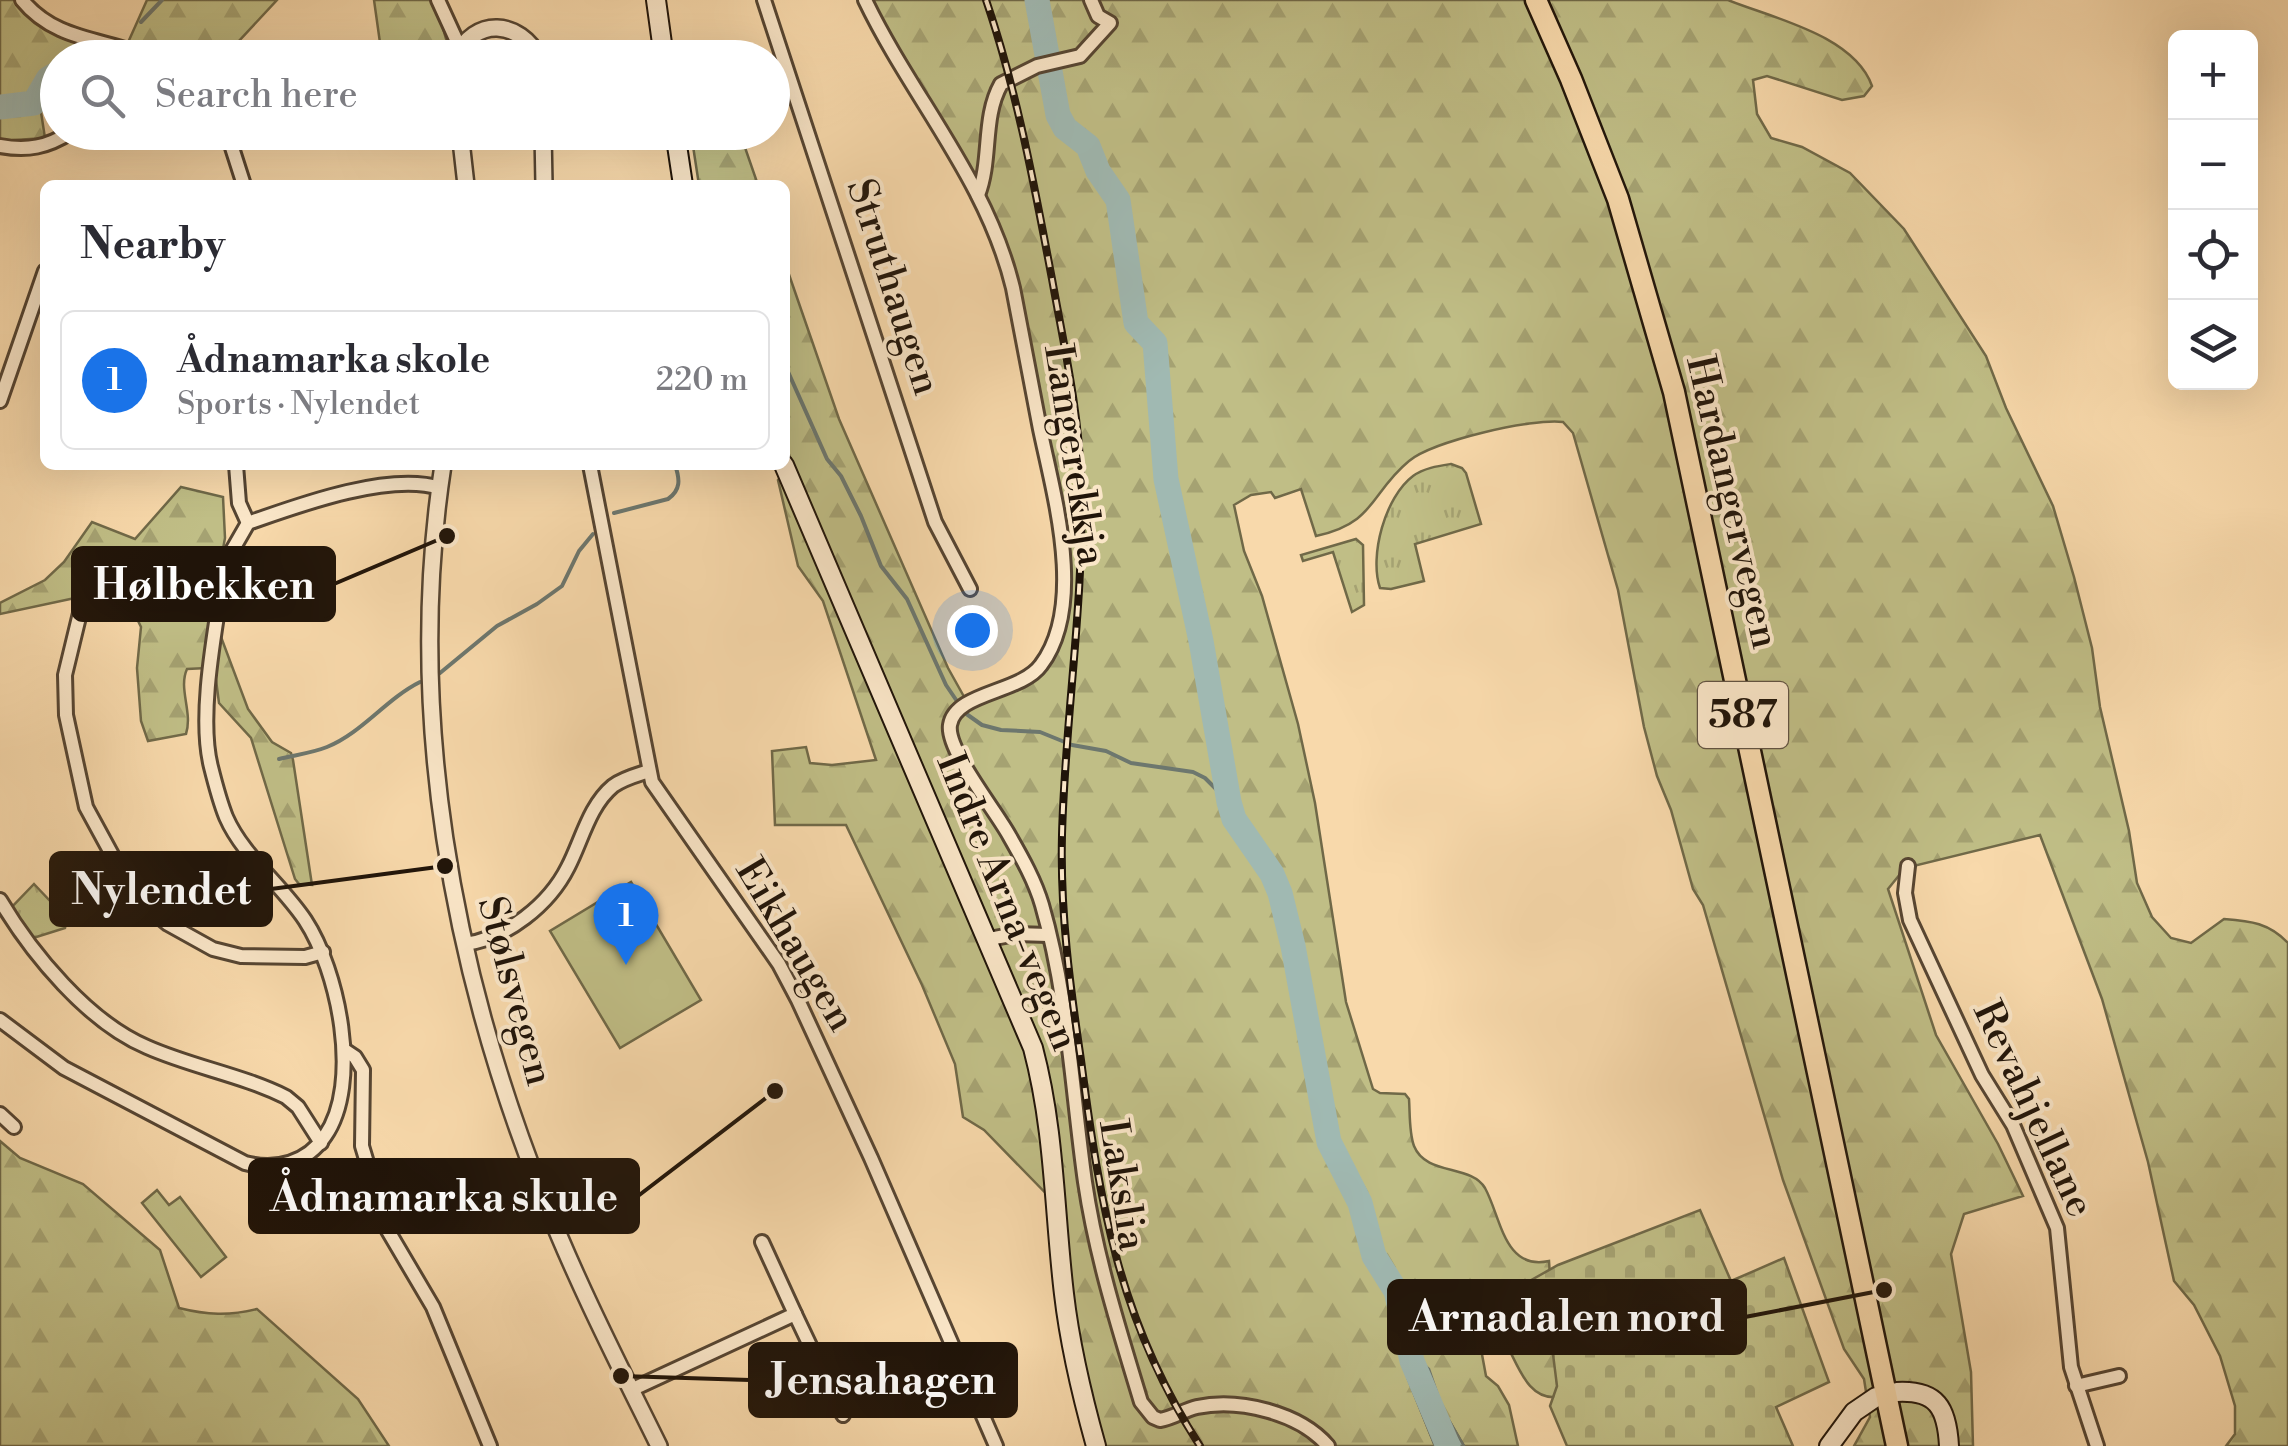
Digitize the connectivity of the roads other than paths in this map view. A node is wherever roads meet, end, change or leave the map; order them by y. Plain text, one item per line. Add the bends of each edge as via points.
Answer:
1 (22, 0) edge
2 (438, 0) edge
3 (656, 0) edge
4 (764, 0) edge
5 (865, 0) edge
6 (1090, 0) edge
7 (1536, 0) edge
8 (94, 40) edge
9 (453, 40) edge
10 (470, 40) edge
11 (528, 40) edge
12 (662, 40) edge
13 (777, 40) edge
14 (790, 79) edge
15 (0, 146) edge
16 (40, 147) edge
17 (233, 150) edge
18 (462, 150) edge
19 (543, 150) edge
20 (677, 150) edge
21 (242, 180) edge
22 (465, 180) edge
23 (544, 180) edge
24 (682, 180) edge
25 (978, 194) junction
26 (40, 285) edge
27 (0, 401) edge
28 (236, 470) edge
29 (442, 470) edge
30 (591, 470) edge
31 (786, 470) edge
32 (440, 488) junction
33 (248, 523) junction
34 (970, 589) dead end
35 (80, 614) dead end
36 (649, 771) junction
37 (1908, 866) dead end
38 (0, 900) edge
39 (1048, 935) junction
40 (989, 939) junction
41 (465, 944) junction
42 (323, 952) junction
43 (0, 1020) edge
44 (346, 1051) junction
45 (0, 1114) edge
46 (14, 1127) dead end
47 (321, 1143) junction
48 (762, 1242) dead end
49 (795, 1314) junction
50 (2119, 1376) dead end
51 (2076, 1386) junction
52 (634, 1389) junction
53 (1897, 1392) dead end
54 (1876, 1397) dead end
55 (843, 1414) dead end
56 (490, 1446) edge
57 (659, 1446) edge
58 (996, 1446) edge
59 (1096, 1446) edge
60 (1328, 1446) edge
61 (1829, 1446) edge
62 (1897, 1446) edge
63 (1949, 1446) edge
64 (2097, 1446) edge

1 - 8 street via 66,34
2 - 9 street
3 - 12 main road
4 - 13 street, Struthaugen
5 - 25 street, Langerekkja
6 - 25 street via 1110,22 1080,56 1010,77 996,94
7 - 62 main road, Hardangervegen / 587 via 1611,181 1674,392
10 - 11 street via 494,28
14 - 34 street, Struthaugen via 935,522
15 - 16 street
17 - 21 street
18 - 22 street
19 - 23 street
20 - 24 main road
25 - 39 street, Langerekkja via 1013,288 1057,514 1064,585 1051,651 1036,672 967,702 950,726 958,752 1030,875
26 - 27 street
28 - 33 street
29 - 32 street, Stølsvegen
30 - 36 street, Eikhaugen
31 - 40 main road, Indre Arna-vegen
32 - 33 street via 391,483
32 - 41 street, Stølsvegen via 430,573 432,704 441,810
33 - 42 street via 223,578 206,743 227,818
35 - 42 street via 66,675 66,714 86,807 123,875 146,906 213,949 242,956
36 - 41 street via 605,794 567,869 537,907 492,938
36 - 58 street, Eikhaugen via 798,1000
37 - 51 street, Revahjellane via 1910,920 1982,1075 2014,1125 2057,1228
38 - 47 street via 47,968 121,1032 145,1047 286,1097
39 - 40 street
39 - 60 street, Lakslia via 1101,1268 1141,1402 1160,1420 1224,1405 1276,1415 1308,1428
40 - 59 main road, Indre Arna-vegen via 1024,1019 1046,1099 1067,1318
41 - 52 street, Stølsvegen via 543,1198
42 - 44 street
43 - 47 street via 64,1068 245,1163 286,1164
44 - 47 street via 337,1114
44 - 56 street via 363,1070 362,1146 387,1230 432,1307
45 - 46 street
48 - 49 street
49 - 52 street
49 - 55 street
50 - 51 street
51 - 64 street, Revahjellane
52 - 57 street, Stølsvegen
53 - 63 main road via 1935,1402
54 - 61 main road via 1844,1422

